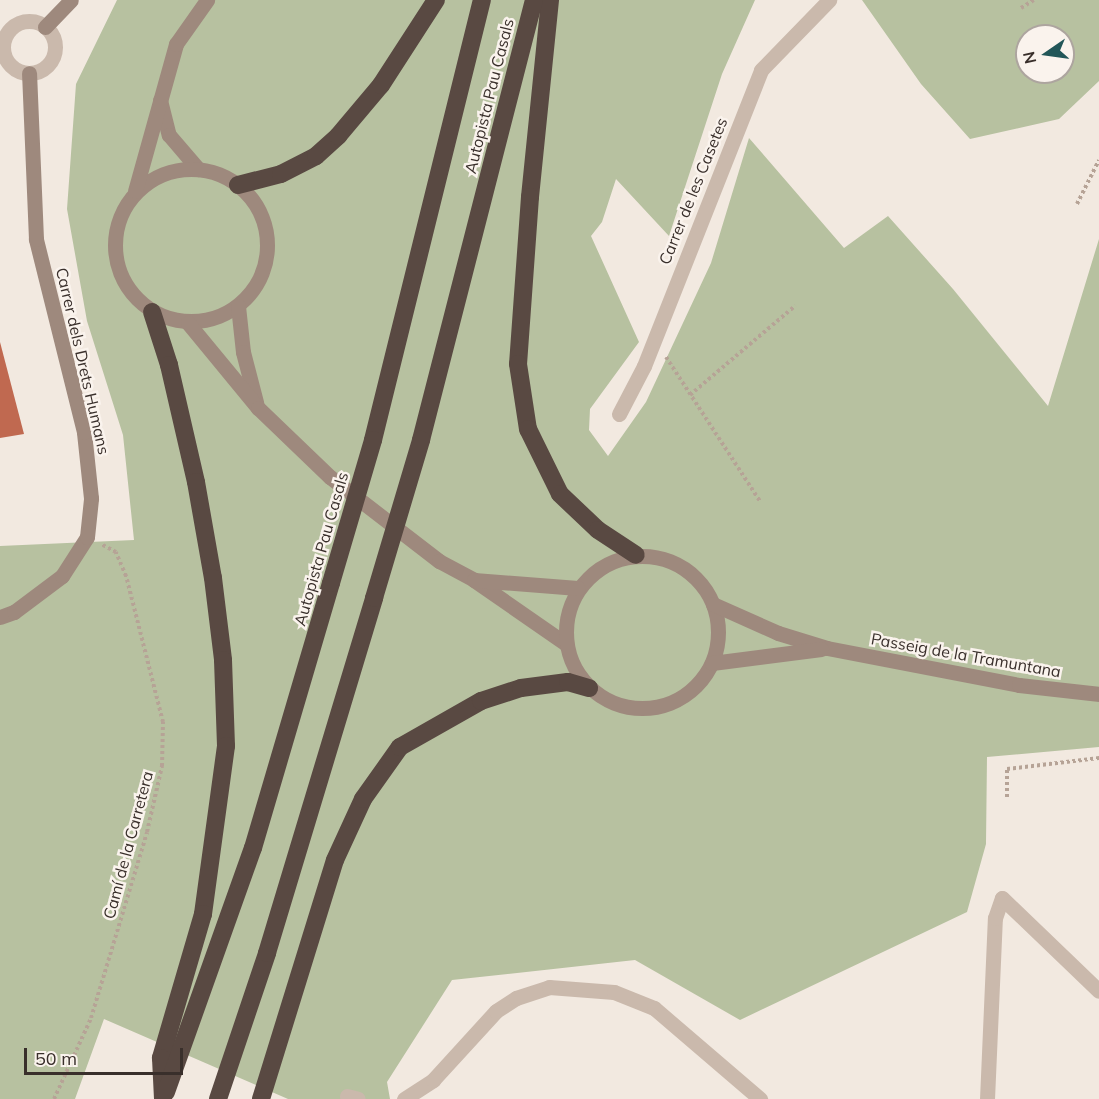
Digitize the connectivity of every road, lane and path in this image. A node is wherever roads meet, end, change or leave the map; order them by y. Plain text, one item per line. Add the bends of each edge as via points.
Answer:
1 (71, 0) edge
2 (207, 0) edge
3 (436, 0) edge
4 (482, 0) edge
5 (534, 0) edge
6 (550, 0) edge
7 (829, 0) edge
8 (1034, 0) edge
9 (1021, 8) dead end
10 (45, 27) junction
11 (4, 28) edge
12 (29, 73) junction
13 (159, 96) junction
14 (1099, 160) edge
15 (198, 169) junction
16 (238, 185) junction
17 (135, 191) junction
18 (1077, 204) dead end
19 (238, 306) junction
20 (795, 306) dead end
21 (152, 312) junction
22 (188, 323) junction
23 (655, 339) junction
24 (690, 394) junction
25 (258, 408) junction
26 (619, 414) dead end
27 (760, 501) dead end
28 (87, 537) junction
29 (636, 555) junction
30 (474, 580) junction
31 (578, 588) junction
32 (714, 603) junction
33 (0, 617) edge
34 (566, 644) junction
35 (827, 648) junction
36 (712, 663) junction
37 (589, 688) junction
38 (1099, 694) edge
39 (1099, 758) edge
40 (1007, 797) dead end
41 (1099, 991) edge
42 (54, 1099) edge
43 (164, 1099) edge
44 (218, 1099) edge
45 (261, 1099) edge
46 (404, 1099) edge
47 (760, 1099) edge
48 (987, 1099) edge

1 - 10 street
2 - 13 street via 176,44
3 - 16 highway via 381,85 338,136 308,161 281,174
4 - 43 highway, Autopista Pau Casals, bridge via 373,440 253,848
5 - 44 highway, Autopista Pau Casals, bridge via 421,440 267,953
6 - 29 highway via 518,364 528,429 560,494 598,530
7 - 23 street, Carrer de les Casetes via 761,70
8 - 9 path
10 - 11 street via 28,21
10 - 12 street via 53,38 53,56 45,67
11 - 12 street via 4,56 12,67
12 - 28 street, Carrer dels Drets Humans via 36,239 89,465
13 - 15 street via 169,135
13 - 17 street
14 - 18 path
15 - 16 street
15 - 17 street via 177,168
16 - 19 street via 256,206 266,241 266,260 256,286
17 - 21 street via 117,221 114,256 126,288
19 - 22 street via 214,319
19 - 25 street via 243,352
20 - 24 path
21 - 22 street
21 - 43 highway via 174,388 211,567 223,660 226,746 203,914 161,1058
22 - 25 street
23 - 24 path
23 - 26 street, Carrer de les Casetes
24 - 27 path
25 - 30 street via 330,477 439,561
28 - 33 street via 62,576 14,612
28 - 42 path, Camí de la Carretera via 116,552 126,576 163,722 162,766 147,832 91,1018
29 - 31 street via 604,565
29 - 32 street via 668,559 696,577
30 - 31 street
30 - 34 street
31 - 34 street via 567,615
32 - 35 street, Passeig de la Tramuntana via 778,633
32 - 36 street via 719,633
34 - 37 street via 574,667
35 - 36 street, Passeig de la Tramuntana
35 - 38 street, Passeig de la Tramuntana via 1019,685
36 - 37 street via 696,687 671,704 642,709 614,704
37 - 45 highway via 568,682 521,688 491,698 400,747 363,799 335,860
39 - 40 path via 1007,769
41 - 48 street via 1002,898 995,918
46 - 47 street via 434,1080 496,1011 516,998 549,987 614,993 654,1008

